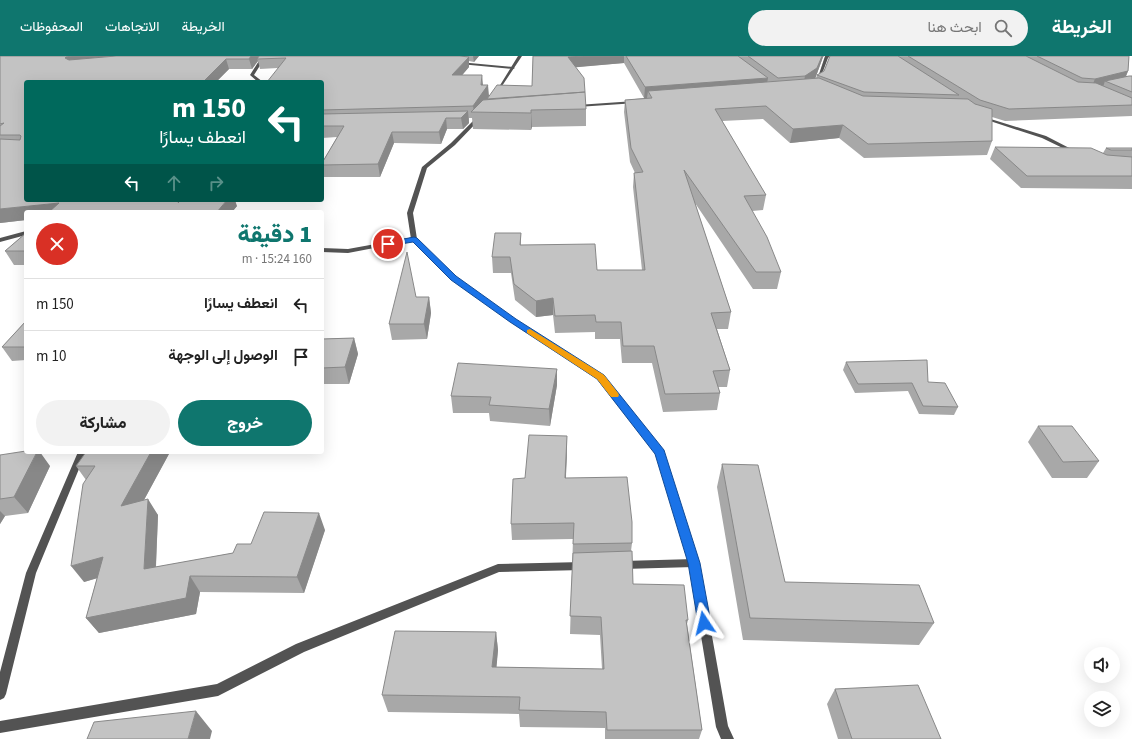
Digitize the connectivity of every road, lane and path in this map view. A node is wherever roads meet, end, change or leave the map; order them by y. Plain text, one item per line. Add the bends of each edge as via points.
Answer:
1 (264, 56) edge
2 (520, 56) edge
3 (828, 56) edge
4 (452, 63) edge
5 (513, 68) junction
6 (258, 80) edge
7 (812, 84) edge
8 (490, 101) edge
9 (640, 101) edge
10 (569, 107) edge
11 (980, 116) edge
12 (476, 118) edge
13 (1083, 156) edge
14 (24, 234) edge
15 (414, 239) junction
16 (0, 240) edge
17 (324, 250) edge
18 (81, 454) edge
19 (694, 563) junction
20 (616, 565) edge
21 (592, 566) edge
22 (0, 694) edge
23 (0, 727) edge
24 (728, 739) edge

1 - 6 street via 252,75
2 - 5 street
3 - 7 street via 818,81
4 - 5 street
5 - 8 street
9 - 10 street
11 - 13 street via 1044,137
12 - 15 street via 453,144 425,167 410,213
14 - 16 street
15 - 17 street via 348,251
15 - 19 street via 454,278 513,321 600,377 660,453
18 - 22 street via 31,573
19 - 20 street
19 - 24 street via 722,728
21 - 23 street via 498,568 300,648 218,690

